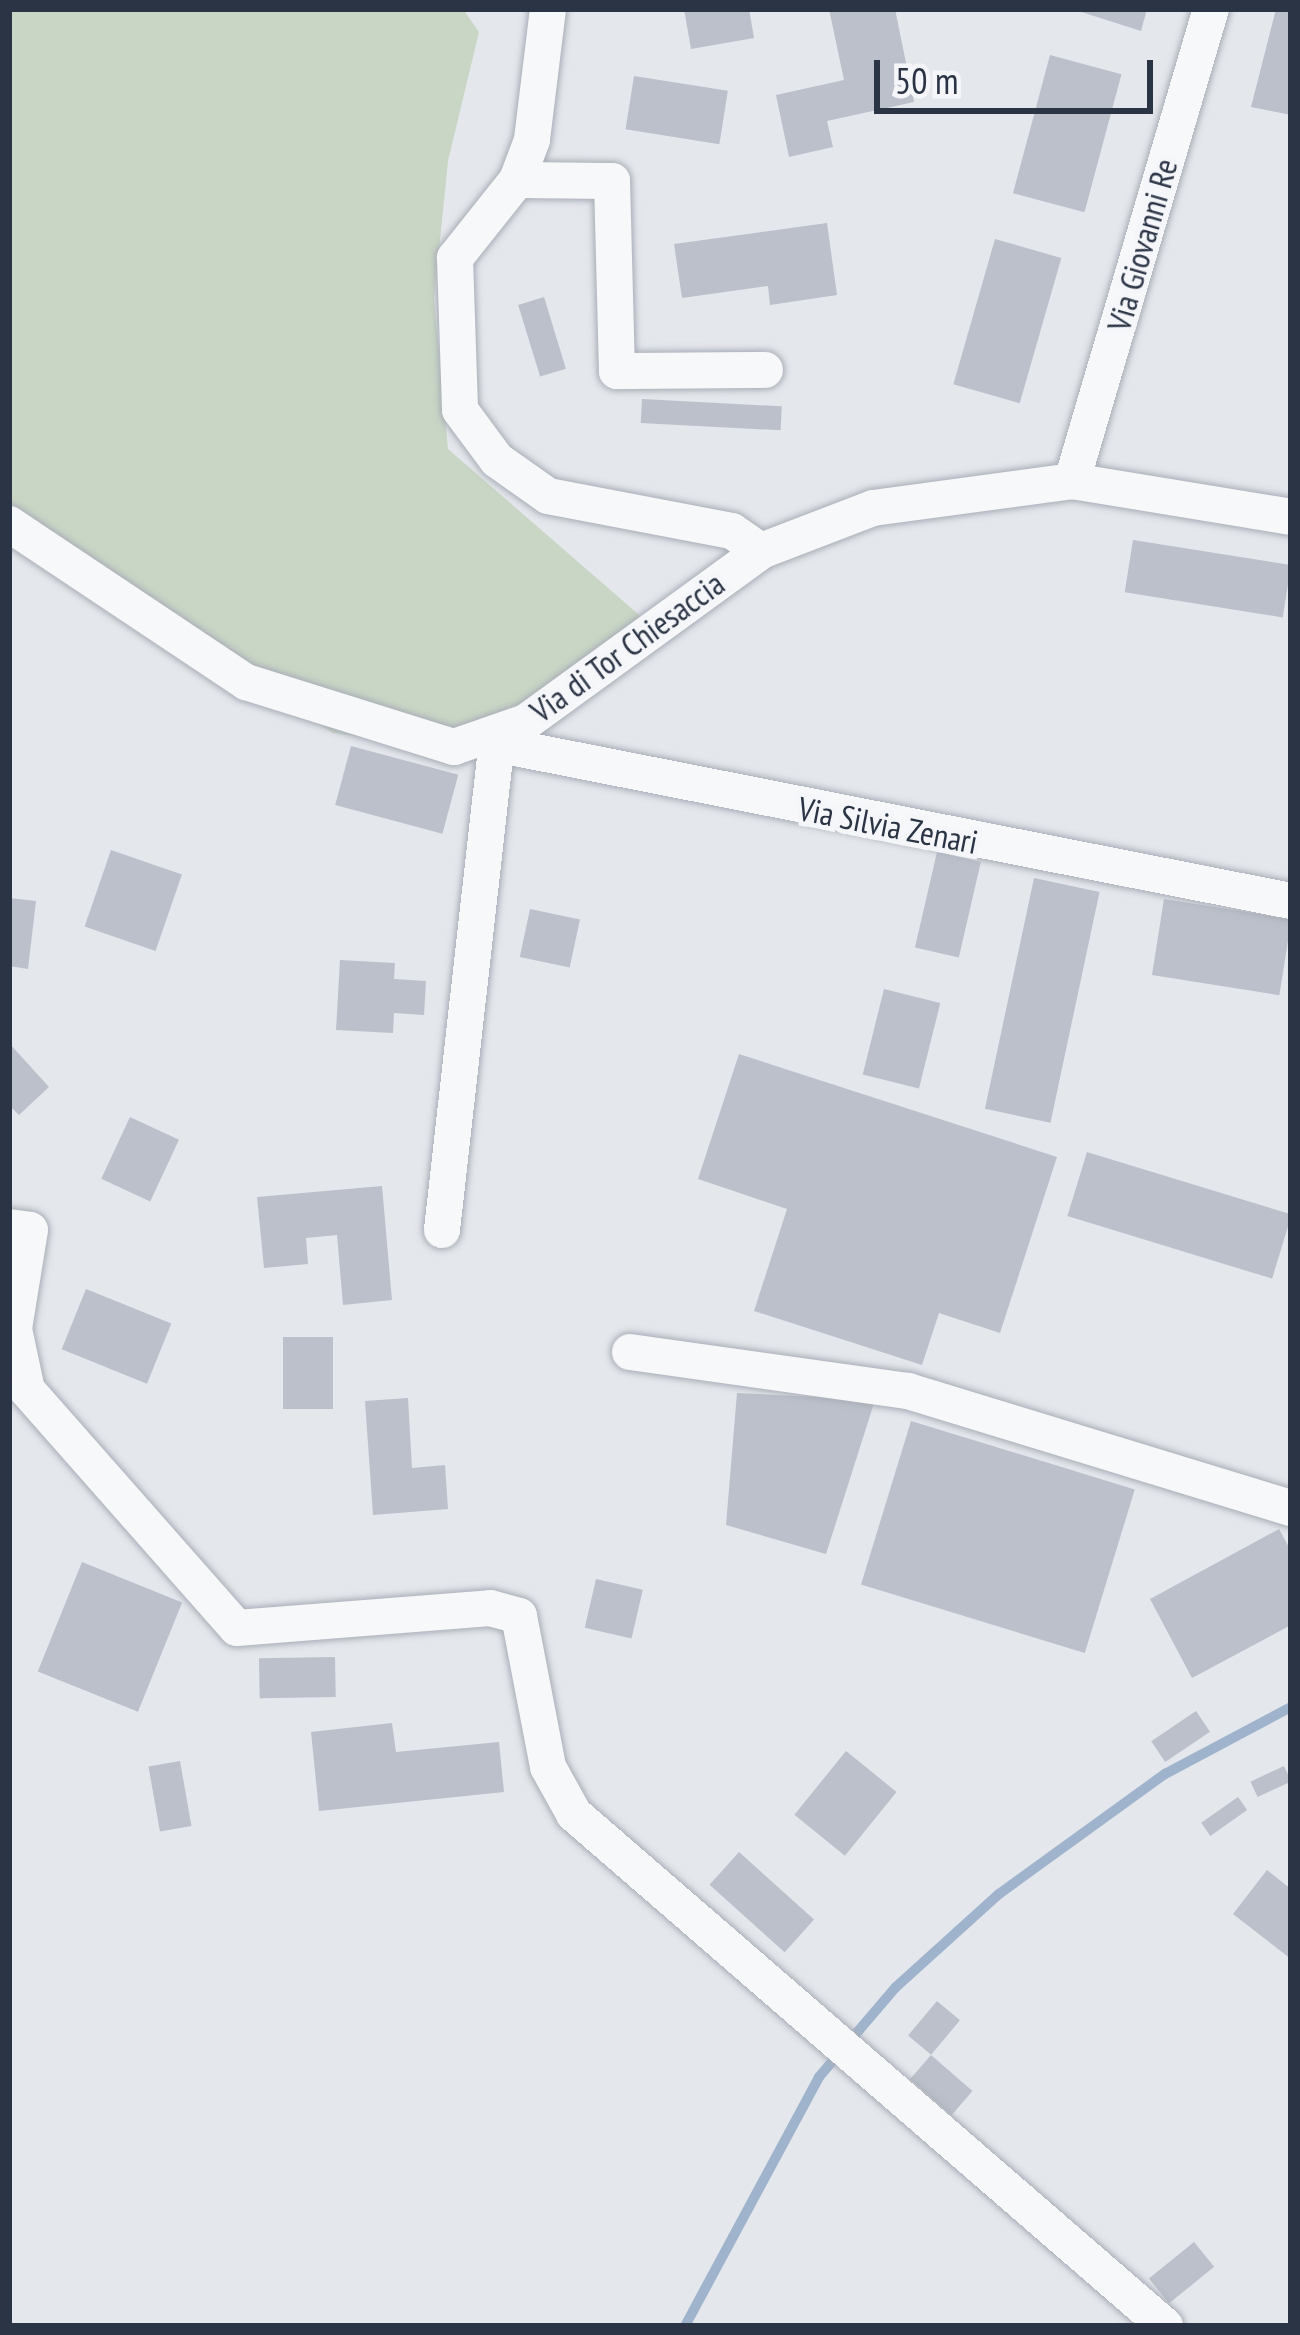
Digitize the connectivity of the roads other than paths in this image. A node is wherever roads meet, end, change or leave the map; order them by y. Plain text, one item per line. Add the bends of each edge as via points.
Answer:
1 (548, 9) edge
2 (1211, 9) edge
3 (517, 180) junction
4 (765, 370) dead end
5 (1072, 482) junction
6 (1291, 517) edge
7 (9, 524) edge
8 (761, 551) junction
9 (493, 747) junction
10 (1291, 901) edge
11 (9, 1227) edge
12 (442, 1230) dead end
13 (630, 1352) dead end
14 (1291, 1508) edge
15 (1165, 2326) edge

1 - 3 street
2 - 5 street, Via Giovanni Re
3 - 4 street via 604,177 620,194 617,371
3 - 8 street via 455,258 460,410 497,460 548,496 698,522
5 - 6 street, Via di Tor Chiesaccia
5 - 8 street, Via di Tor Chiesaccia via 873,508
7 - 9 street via 136,616 277,696 416,742
8 - 9 street, Via di Tor Chiesaccia
9 - 10 street, Via Silvia Zenari
9 - 12 street
11 - 15 street via 30,1230 14,1328 21,1378 249,1632 490,1608 519,1616 548,1767 566,1805
13 - 14 street via 908,1390

